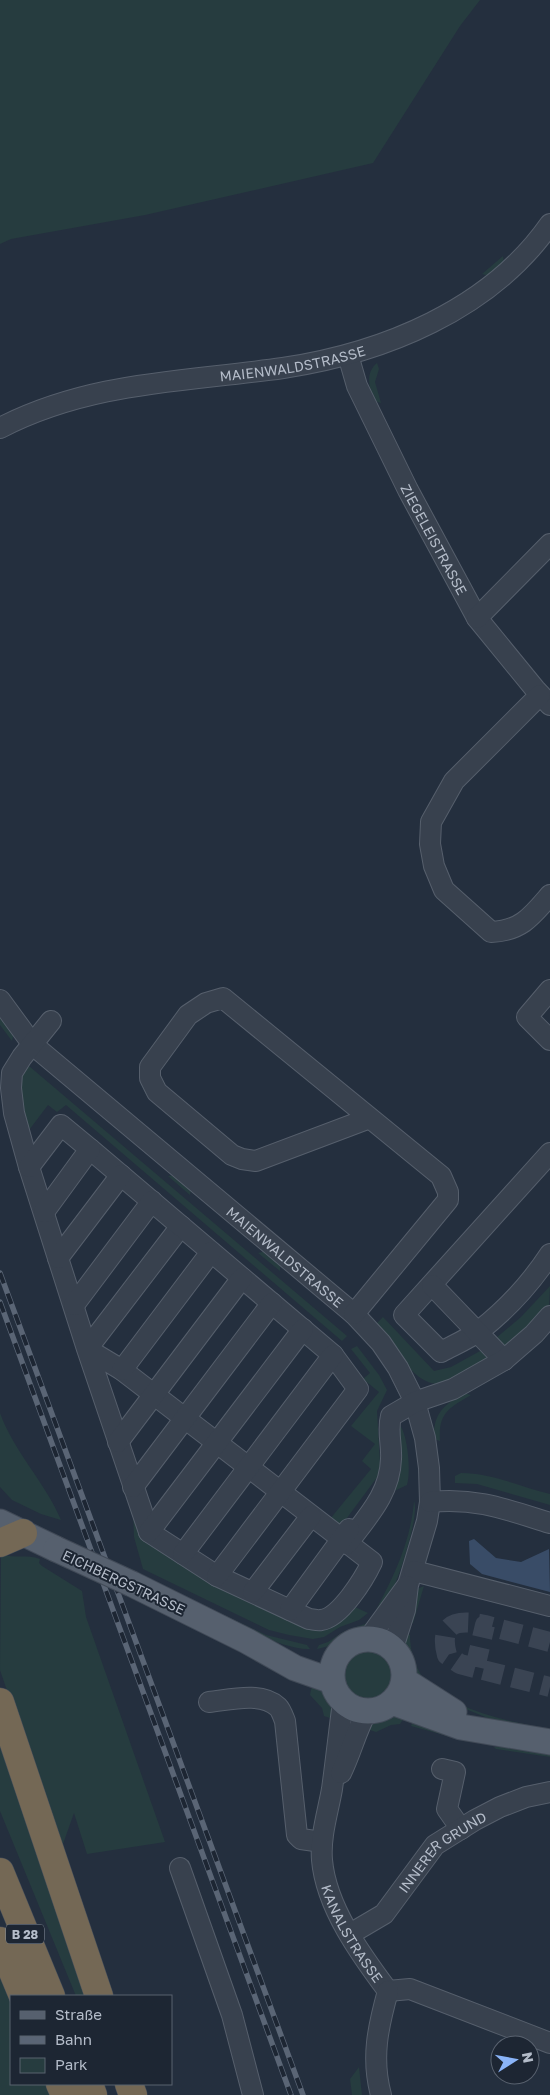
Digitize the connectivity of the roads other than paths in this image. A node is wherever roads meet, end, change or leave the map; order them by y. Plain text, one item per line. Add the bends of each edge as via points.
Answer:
1 (550, 224) edge
2 (348, 355) junction
3 (0, 428) edge
4 (550, 544) edge
5 (477, 618) junction
6 (545, 700) edge
7 (550, 895) edge
8 (550, 990) edge
9 (0, 1000) edge
10 (51, 1021) dead end
11 (550, 1040) edge
12 (34, 1044) junction
13 (370, 1118) junction
14 (90, 1150) junction
15 (550, 1153) edge
16 (29, 1167) junction
17 (121, 1175) junction
18 (152, 1201) junction
19 (44, 1212) junction
20 (181, 1226) junction
21 (211, 1252) junction
22 (550, 1254) edge
23 (58, 1258) junction
24 (242, 1278) junction
25 (432, 1285) junction
26 (272, 1303) junction
27 (74, 1304) junction
28 (354, 1314) junction
29 (550, 1316) edge
30 (303, 1329) junction
31 (478, 1332) junction
32 (88, 1349) junction
33 (334, 1355) junction
34 (504, 1360) junction
35 (122, 1370) junction
36 (153, 1395) junction
37 (415, 1402) junction
38 (185, 1419) junction
39 (118, 1442) junction
40 (216, 1443) junction
41 (248, 1468) junction
42 (133, 1487) junction
43 (280, 1492) junction
44 (430, 1502) junction
45 (311, 1516) junction
46 (550, 1523) edge
47 (5, 1528) edge
48 (149, 1532) junction
49 (344, 1542) junction
50 (183, 1554) junction
51 (217, 1576) junction
52 (411, 1578) junction
53 (253, 1592) junction
54 (550, 1606) edge
55 (290, 1610) junction
56 (369, 1638) junction
57 (248, 1641) junction
58 (393, 1648) junction
59 (336, 1657) junction
60 (404, 1680) junction
61 (337, 1692) junction
62 (0, 1702) edge
63 (209, 1702) dead end
64 (392, 1702) junction
65 (367, 1712) junction
66 (490, 1731) junction
67 (550, 1742) edge
68 (442, 1769) dead end
69 (332, 1790) junction
70 (550, 1792) edge
71 (461, 1829) junction
72 (322, 1842) junction
73 (180, 1868) dead end
74 (0, 1872) edge
75 (350, 1934) junction
76 (0, 1941) edge
77 (388, 1992) junction
78 (23, 1995) edge
79 (51, 1995) edge
80 (99, 1995) edge
81 (550, 2043) edge
82 (253, 2095) edge
83 (380, 2095) edge

1 - 2 street, MAIENWALDSTRASSE via 511,268 482,292 425,326
2 - 3 street, MAIENWALDSTRASSE via 284,368 120,388 58,404
2 - 5 street, ZIEGELEISTRASSE via 357,386 408,490
4 - 5 street
5 - 6 street, ZIEGELEISTRASSE
6 - 7 street via 454,781 432,822 430,844 434,866 444,890 491,932 505,932 520,926
8 - 11 street via 527,1017
9 - 12 street, MAIENWALDSTRASSE
10 - 12 street
12 - 16 street via 12,1073 11,1088 14,1113
12 - 28 street, MAIENWALDSTRASSE
13 - 13 street via 223,998 206,1003 188,1015 150,1068 150,1078 157,1092 232,1155 242,1159 256,1161
13 - 28 street via 441,1176 448,1200
14 - 16 street via 61,1125
14 - 17 street
14 - 19 street
15 - 25 street
16 - 19 street
17 - 18 street
17 - 23 street
18 - 20 street
18 - 27 street
19 - 23 street
20 - 21 street
20 - 32 street
21 - 24 street
21 - 35 street
22 - 31 street via 535,1276
23 - 27 street
24 - 26 street
24 - 36 street
25 - 31 street
25 - 31 street via 404,1315 442,1352
26 - 30 street
26 - 38 street
27 - 32 street
28 - 37 street, MAIENWALDSTRASSE via 381,1343
29 - 34 street
30 - 33 street
30 - 40 street
31 - 34 street
32 - 35 street
32 - 39 street
33 - 41 street
33 - 43 street via 358,1389
34 - 37 street via 453,1389
35 - 36 street
36 - 38 street
36 - 39 street
37 - 44 street, MAIENWALDSTRASSE via 425,1438
37 - 49 street via 390,1416 390,1476 375,1492
38 - 40 street
38 - 42 street
39 - 42 street
40 - 41 street
40 - 48 street
41 - 43 street
41 - 50 street
42 - 48 street
43 - 45 street
43 - 51 street
44 - 46 street via 464,1500
44 - 52 street, MAIENWALDSTRASSE
45 - 49 street
45 - 53 street
47 - 57 main road, EICHBERGSTRASSE, bridge via 132,1584
48 - 50 street
49 - 55 street
49 - 55 street via 372,1562 365,1578 334,1614 322,1620 309,1619
50 - 51 street
51 - 53 street
52 - 54 street
52 - 56 street, MAIENWALDSTRASSE
52 - 58 street, MAIENWALDSTRASSE
53 - 55 street
56 - 58 main road
56 - 59 main road via 350,1643
57 - 59 main road, EICHBERGSTRASSE via 312,1656
57 - 61 main road, EICHBERGSTRASSE
58 - 60 main road via 404,1669
59 - 61 main road via 332,1669
60 - 64 main road
60 - 66 main road
61 - 65 main road, EICHBERGSTRASSE via 358,1710
61 - 69 street, KANALSTRASSE
62 - 80 highway
63 - 72 street via 267,1700 279,1708 284,1721 297,1835 301,1839
64 - 65 main road
64 - 66 main road via 461,1726
65 - 69 street, KANALSTRASSE
66 - 67 main road
68 - 71 street via 455,1772 447,1808
69 - 72 street, KANALSTRASSE
70 - 71 street, INNERER GRUND via 500,1807
71 - 75 street, INNERER GRUND via 434,1845 384,1914
72 - 75 street, KANALSTRASSE via 329,1894
73 - 82 street via 232,2015
74 - 79 highway, B 28
75 - 77 street, KANALSTRASSE
76 - 78 highway, B 28
77 - 81 street, KANALSTRASSE via 410,1989
77 - 83 street via 374,2054

